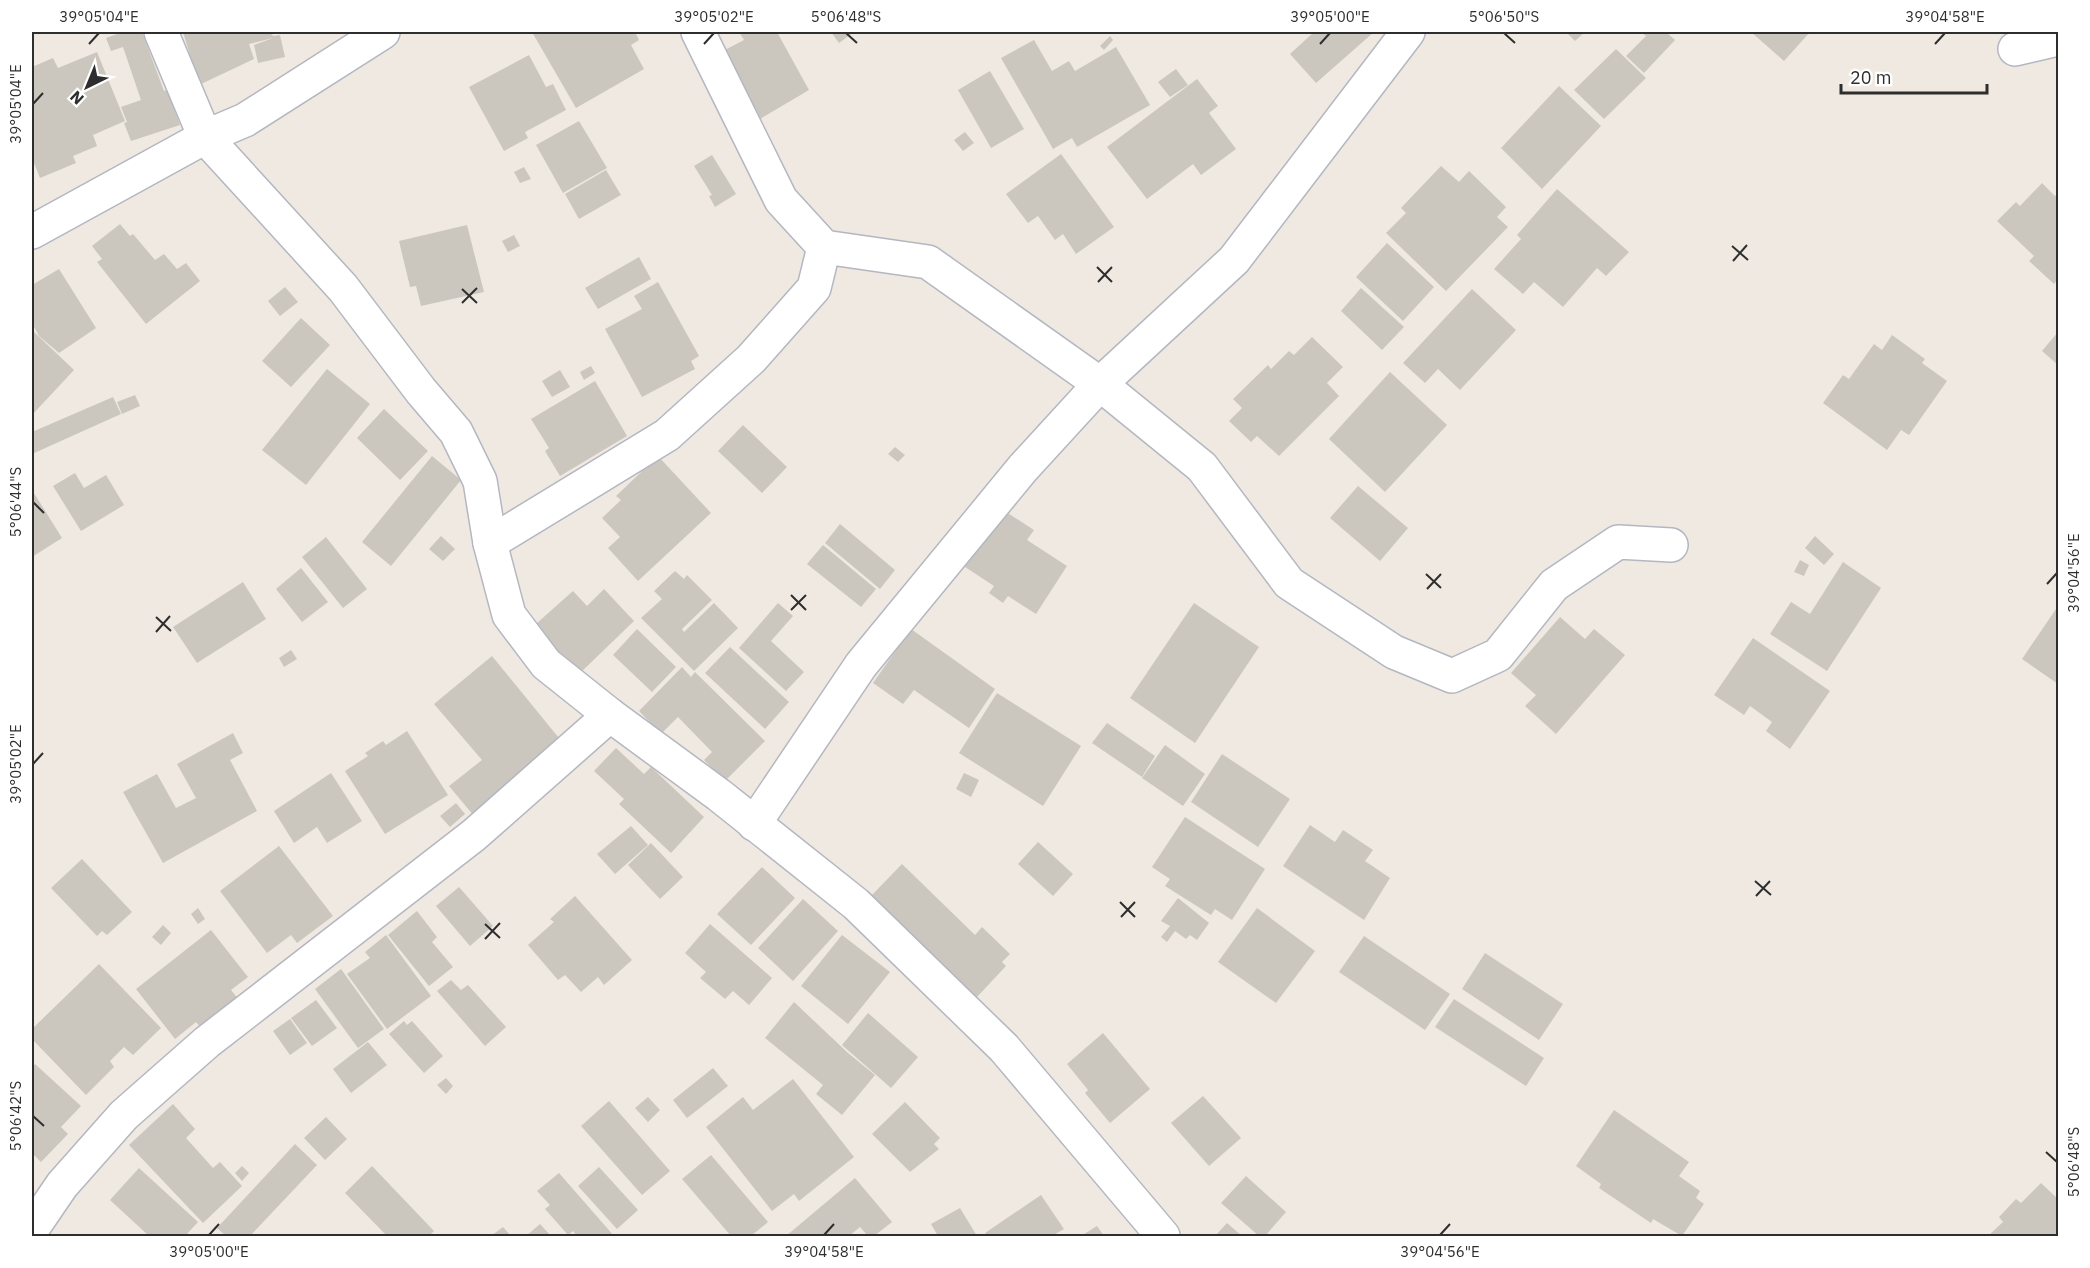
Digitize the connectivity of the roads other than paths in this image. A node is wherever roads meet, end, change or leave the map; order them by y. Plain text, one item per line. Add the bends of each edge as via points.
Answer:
1 (162, 32) edge
2 (383, 32) edge
3 (698, 32) edge
4 (1408, 32) edge
5 (2058, 39) edge
6 (2015, 49) dead end
7 (205, 137) junction
8 (34, 221) edge
9 (824, 247) junction
10 (1100, 384) junction
11 (490, 543) junction
12 (1671, 545) dead end
13 (610, 715) junction
14 (754, 824) junction
15 (32, 1229) edge
16 (1162, 1236) edge

1 - 7 street
2 - 7 street via 245,120
3 - 9 street via 781,200
4 - 10 street via 1233,260
5 - 6 street
7 - 8 street
7 - 11 street via 343,288 456,432 480,481
9 - 10 street via 928,262
9 - 11 street via 814,288 751,359 667,435
10 - 12 street via 1202,467 1289,583 1394,652 1452,676 1498,655 1554,585 1618,542
10 - 14 street via 1023,468 861,665
11 - 13 street via 508,615 546,664
13 - 14 street
13 - 15 street via 474,834 207,1041 124,1115 62,1185
14 - 16 street via 856,904 1004,1048

